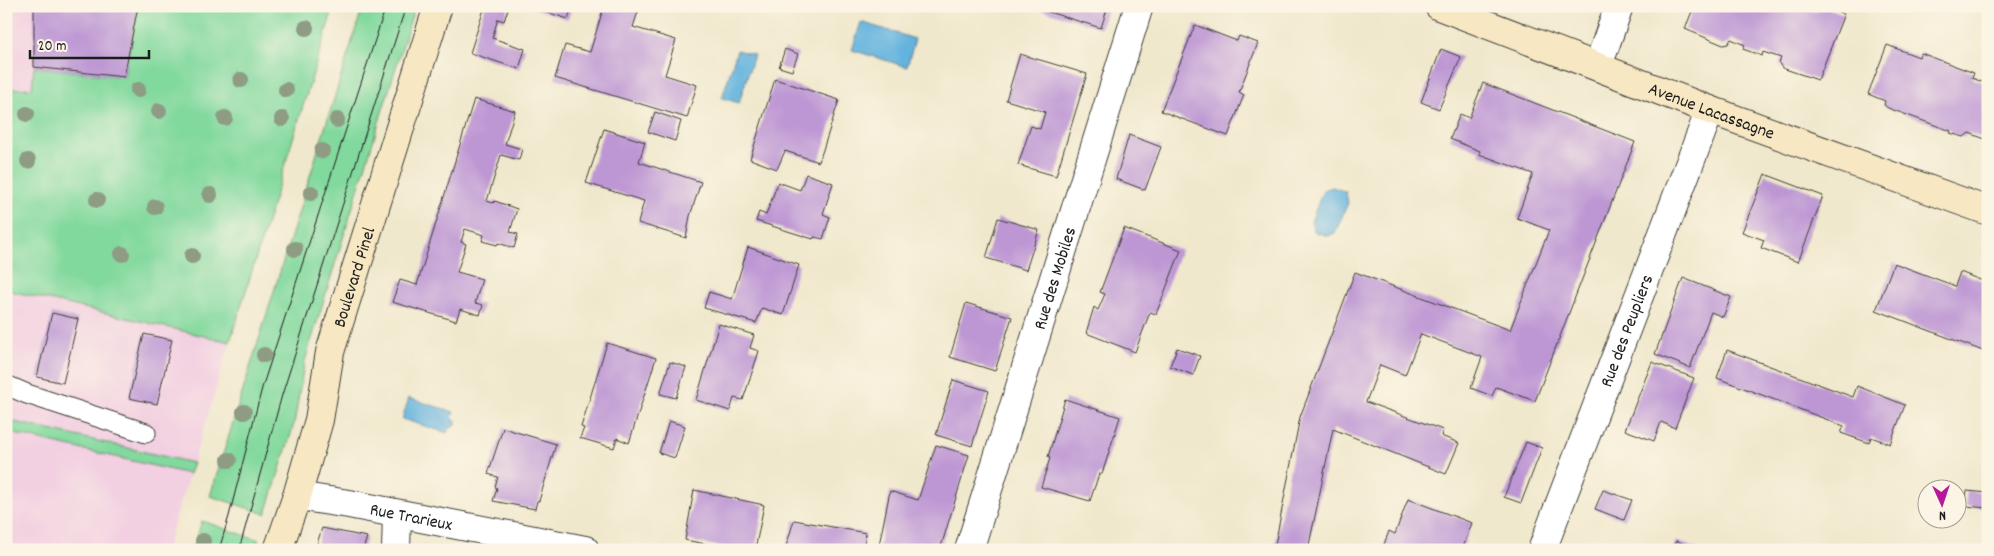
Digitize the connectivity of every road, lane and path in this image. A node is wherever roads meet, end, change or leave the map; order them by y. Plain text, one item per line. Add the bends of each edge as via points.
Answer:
1 (438, 6) edge
2 (1139, 6) edge
3 (1439, 6) edge
4 (1619, 6) edge
5 (1598, 66) junction
6 (1710, 110) junction
7 (1988, 211) edge
8 (6, 385) edge
9 (146, 433) dead end
10 (297, 496) junction
11 (397, 514) junction
12 (278, 550) edge
13 (396, 550) edge
14 (585, 550) edge
15 (969, 550) edge
16 (1542, 550) edge

1 - 10 main road, Boulevard Pinel via 330,352 319,420
2 - 15 street, Rue des Mobiles
3 - 5 main road, Avenue Lacassagne
4 - 5 street
5 - 6 main road, Avenue Lacassagne
6 - 7 main road, Avenue Lacassagne
6 - 16 street, Rue des Peupliers
8 - 9 lane
10 - 11 street, Rue Trarieux
10 - 12 main road, Boulevard Pinel
11 - 13 street
11 - 14 street, Rue Trarieux

